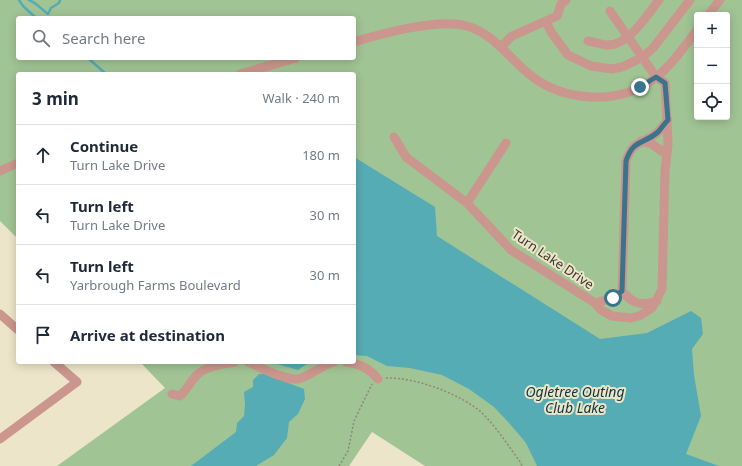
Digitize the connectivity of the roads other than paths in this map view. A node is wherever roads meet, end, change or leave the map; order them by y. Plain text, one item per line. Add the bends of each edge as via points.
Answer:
1 (566, 0) edge
2 (659, 0) edge
3 (690, 0) edge
4 (720, 0) edge
5 (610, 11) dead end
6 (710, 12) edge
7 (546, 21) junction
8 (694, 34) edge
9 (628, 36) junction
10 (588, 40) dead end
11 (356, 41) edge
12 (501, 47) junction
13 (642, 57) junction
14 (289, 60) edge
15 (247, 72) edge
16 (656, 77) junction
17 (668, 120) junction
18 (394, 137) dead end
19 (641, 142) junction
20 (506, 143) dead end
21 (667, 155) junction
22 (16, 164) edge
23 (0, 171) edge
24 (466, 202) junction
25 (622, 291) junction
26 (657, 301) junction
27 (595, 303) junction
28 (0, 314) edge
29 (16, 328) edge
30 (356, 363) edge
31 (56, 364) edge
32 (227, 364) edge
33 (253, 364) edge
34 (329, 364) edge
35 (378, 379) road end
36 (172, 394) dead end
37 (0, 439) edge

1 - 7 street via 561,4 557,16
2 - 9 street via 636,30
3 - 13 street via 653,48
4 - 6 street
5 - 9 street
7 - 12 street via 512,36
7 - 13 street via 568,55 591,66 612,69
8 - 16 street via 671,64
9 - 10 street via 620,42 608,45
9 - 13 street
11 - 12 street via 430,25 451,24 477,30
12 - 16 street via 542,83 573,96 600,97 618,94 640,87
13 - 16 street
14 - 15 street
16 - 17 street via 665,83
17 - 19 street via 658,132
17 - 21 street
18 - 24 street, Turn Lake Drive via 406,158
19 - 21 street via 652,144
19 - 25 street via 634,146 626,161
20 - 24 street
21 - 26 street via 662,288
22 - 23 street
24 - 27 street, Turn Lake Drive via 511,250
25 - 26 street via 638,303
25 - 27 street, Turn Lake Drive via 613,298
26 - 27 street, Turn Lake Drive via 652,308 631,318 612,316
28 - 29 street
30 - 35 street via 365,367
31 - 37 street via 77,382
32 - 36 street via 199,373 180,396
33 - 34 street via 291,379 299,379

